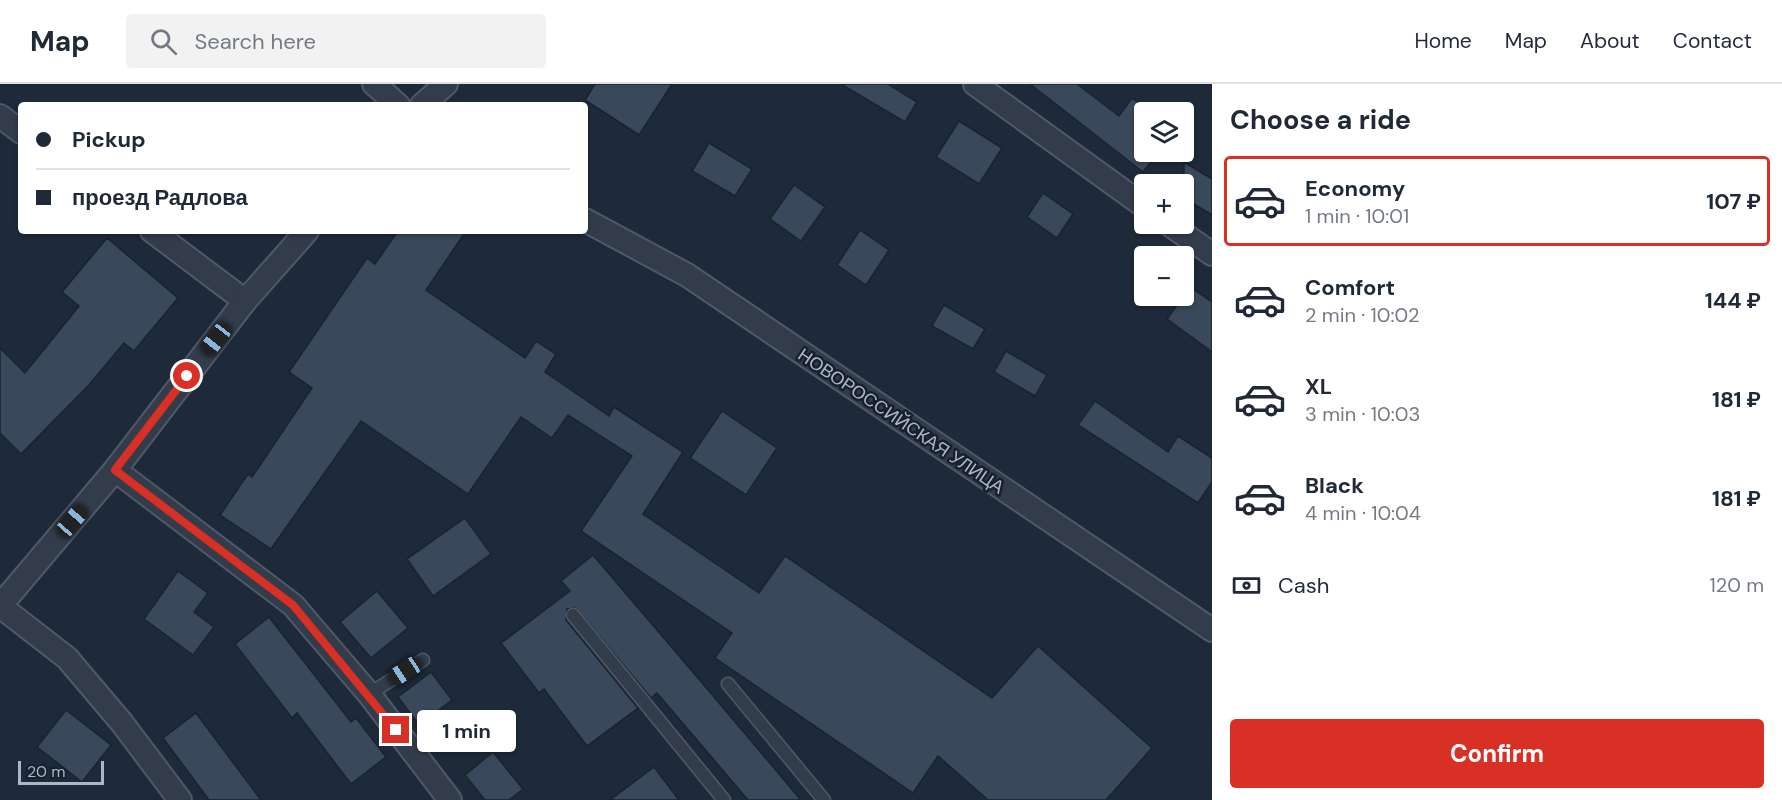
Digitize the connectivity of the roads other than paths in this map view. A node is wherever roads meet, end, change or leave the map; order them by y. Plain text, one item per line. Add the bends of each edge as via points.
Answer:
1 (374, 84) edge
2 (446, 84) edge
3 (975, 84) edge
4 (395, 102) edge
5 (425, 102) edge
6 (0, 116) edge
7 (18, 130) edge
8 (1134, 199) edge
9 (588, 222) edge
10 (156, 234) edge
11 (304, 234) edge
12 (1183, 234) edge
13 (1212, 255) edge
14 (245, 301) junction
15 (115, 470) junction
16 (0, 606) edge
17 (573, 615) dead end
18 (1212, 630) edge
19 (423, 660) dead end
20 (728, 684) dead end
21 (369, 694) junction
22 (180, 800) edge
23 (450, 800) edge
24 (724, 800) edge
25 (824, 800) edge

1 - 4 street
2 - 5 street
3 - 8 street
6 - 7 street
9 - 18 street, НОВОРОССИЙСКАЯ УЛИЦА via 687,275
10 - 14 street
11 - 14 street
12 - 13 street
14 - 15 street
15 - 16 street
15 - 21 street via 293,605
16 - 22 street via 67,658
17 - 24 lane
19 - 21 lane
20 - 25 lane
21 - 23 street

